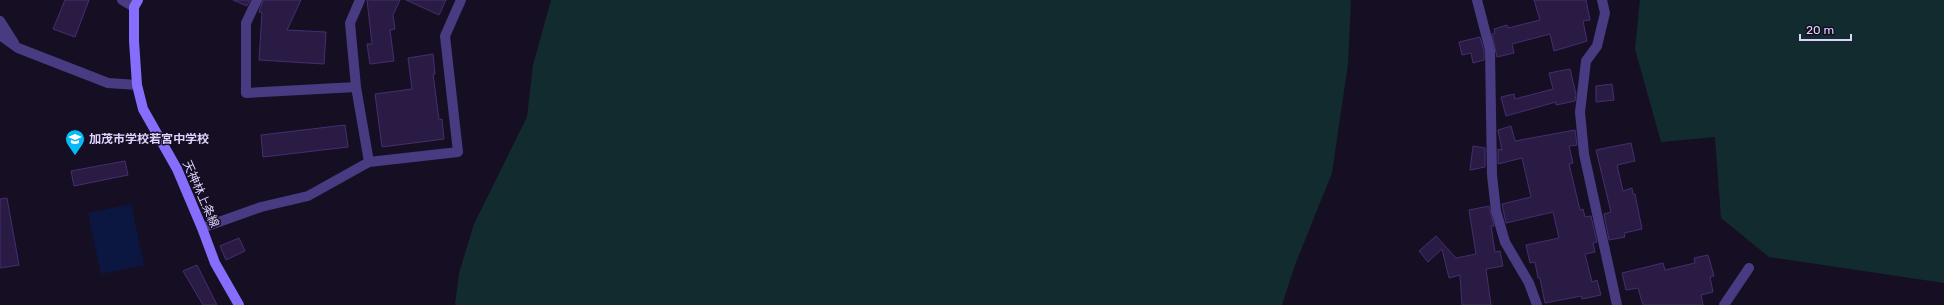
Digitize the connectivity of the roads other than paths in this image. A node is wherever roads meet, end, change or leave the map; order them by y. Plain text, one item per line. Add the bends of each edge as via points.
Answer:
1 (122, 0) edge
2 (257, 0) edge
3 (360, 0) edge
4 (461, 0) edge
5 (1477, 0) edge
6 (1602, 0) edge
7 (136, 4) edge
8 (0, 21) edge
9 (0, 35) edge
10 (18, 48) junction
11 (137, 85) junction
12 (356, 88) junction
13 (369, 162) junction
14 (202, 228) junction
15 (1749, 268) dead end
16 (239, 305) edge
17 (1537, 305) edge
18 (1617, 305) edge
19 (1724, 305) edge

1 - 7 street
2 - 12 street via 246,23 246,93
3 - 12 street via 350,23
4 - 13 street via 445,36 458,152
5 - 17 street via 1490,50 1492,174 1496,210 1505,242 1529,283
6 - 18 street via 1605,13 1597,46 1586,61 1580,112 1584,154
7 - 11 main road, 天神林上条線 via 134,40
8 - 10 street
9 - 10 street
10 - 11 street via 108,84
11 - 14 main road, 天神林上条線 via 143,109 177,169
12 - 13 street
13 - 14 street via 308,196 261,207
14 - 16 main road, 天神林上条線 via 214,263
15 - 19 street

